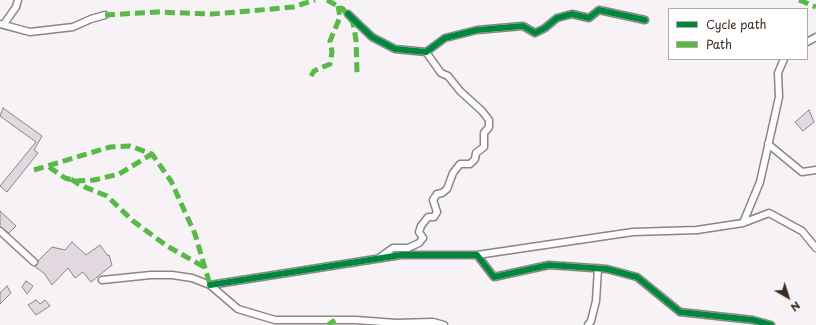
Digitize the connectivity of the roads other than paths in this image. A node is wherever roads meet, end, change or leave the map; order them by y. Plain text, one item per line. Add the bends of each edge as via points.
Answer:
1 (18, 0) edge
2 (348, 14) dead end
3 (105, 16) dead end
4 (645, 20) dead end
5 (2, 24) edge
6 (426, 52) junction
7 (784, 60) edge
8 (768, 144) junction
9 (816, 170) edge
10 (743, 223) junction
11 (0, 231) edge
12 (816, 248) edge
13 (477, 255) junction
14 (378, 259) junction
15 (34, 262) dead end
16 (598, 268) junction
17 (102, 280) dead end
18 (210, 285) junction
19 (444, 325) edge
20 (588, 325) edge
21 (771, 325) edge

1 - 5 street via 16,7
2 - 6 street via 372,37 395,49
3 - 5 street via 67,28 30,32
4 - 6 street via 599,10 589,18 572,14 557,18 535,33 523,26 477,30 445,38
6 - 14 street via 441,73 448,76 482,111 489,120 489,127 484,133 484,147 476,152 475,159 470,164 460,164 453,173 447,189 437,194 433,200 437,212 434,217 428,217 421,226 423,238 419,243 408,248 393,248
7 - 8 street via 778,73 779,97
8 - 9 street via 802,172
8 - 10 street via 760,182
10 - 12 street via 769,213 802,231
10 - 13 street via 697,230 633,232
11 - 15 street
13 - 14 street via 401,255
13 - 16 street via 494,277 549,266
14 - 18 street
16 - 20 street via 596,301
16 - 21 street via 637,277 680,312 753,320
17 - 18 street via 172,274
18 - 19 street via 238,309 275,320 433,322

